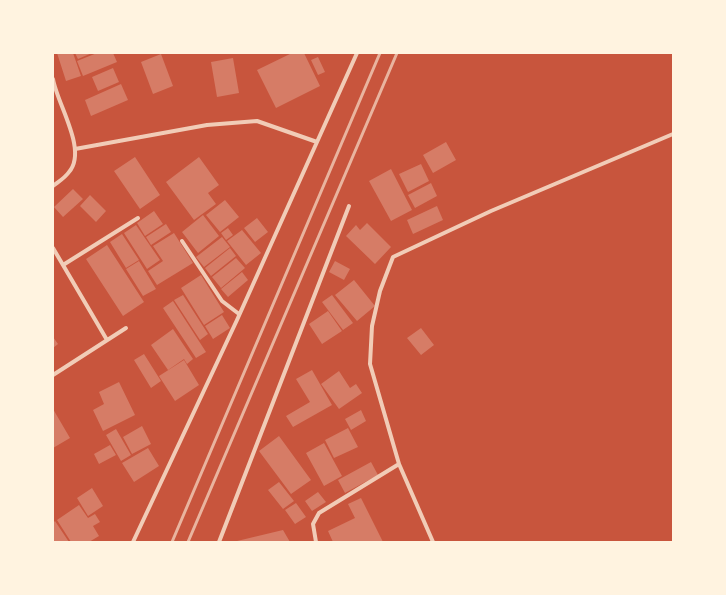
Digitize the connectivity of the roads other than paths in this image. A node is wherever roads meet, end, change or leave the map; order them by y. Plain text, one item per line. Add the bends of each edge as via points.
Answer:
1 (357, 53) edge
2 (53, 79) edge
3 (673, 134) edge
4 (317, 142) junction
5 (75, 149) junction
6 (53, 186) edge
7 (349, 206) dead end
8 (138, 218) dead end
9 (182, 241) dead end
10 (53, 248) edge
11 (63, 266) junction
12 (239, 314) junction
13 (126, 328) dead end
14 (107, 340) junction
15 (53, 375) edge
16 (399, 464) junction
17 (133, 542) edge
18 (219, 542) edge
19 (316, 542) edge
20 (433, 542) edge

1 - 4 street
2 - 5 street
3 - 16 street via 491,211 393,258 380,291 372,326 370,364
4 - 5 street via 257,121 207,126
4 - 12 street
5 - 6 street via 76,158 70,172
7 - 18 street
8 - 11 street
9 - 12 street via 222,301
10 - 11 street
11 - 14 street
12 - 17 street
13 - 14 street
14 - 15 street
16 - 19 street via 319,513 313,524
16 - 20 street

